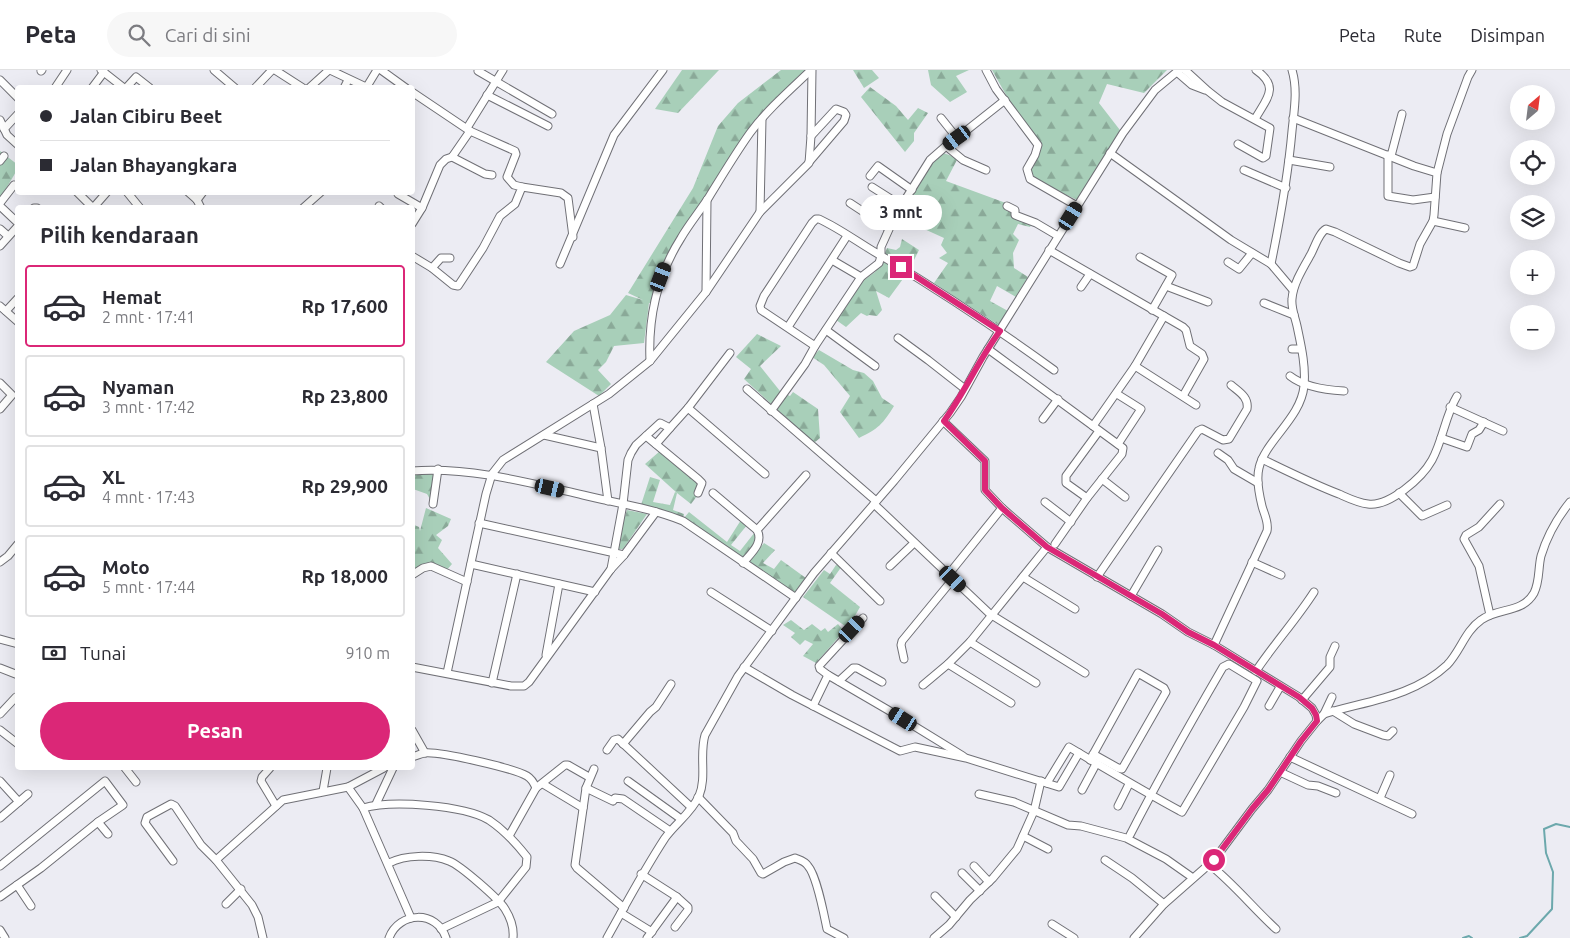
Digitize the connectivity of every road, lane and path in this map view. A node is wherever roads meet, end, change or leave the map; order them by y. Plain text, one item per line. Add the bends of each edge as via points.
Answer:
1 (67, 70) edge
2 (129, 70) edge
3 (214, 70) edge
4 (274, 70) edge
5 (329, 70) edge
6 (379, 70) edge
7 (503, 70) edge
8 (663, 70) edge
9 (811, 70) edge
10 (986, 70) edge
11 (1185, 70) edge
12 (1256, 70) edge
13 (1292, 70) edge
14 (1472, 70) edge
15 (103, 71) edge
16 (478, 71) edge
17 (1178, 71) edge
18 (136, 77) junction
19 (0, 80) edge
20 (348, 80) junction
21 (495, 81) junction
22 (57, 85) edge
23 (94, 85) edge
24 (121, 85) edge
25 (128, 85) edge
26 (146, 85) edge
27 (232, 85) edge
28 (257, 85) edge
29 (298, 85) edge
30 (312, 85) edge
31 (346, 85) edge
32 (361, 85) edge
33 (368, 85) edge
34 (402, 85) edge
35 (1208, 91) junction
36 (415, 94) edge
37 (15, 95) edge
38 (487, 95) junction
39 (1005, 100) junction
40 (552, 114) dead end
41 (1402, 114) dead end
42 (15, 117) edge
43 (941, 118) dead end
44 (1294, 118) junction
45 (762, 119) junction
46 (1256, 119) junction
47 (0, 120) edge
48 (548, 126) dead end
49 (4, 129) junction
50 (468, 130) junction
51 (811, 136) junction
52 (957, 138) junction
53 (15, 143) edge
54 (1238, 144) dead end
55 (946, 146) junction
56 (1110, 153) junction
57 (1389, 156) junction
58 (452, 157) junction
59 (1290, 160) junction
60 (809, 163) junction
61 (1330, 167) dead end
62 (986, 170) dead end
63 (1244, 170) dead end
64 (1437, 173) junction
65 (492, 175) dead end
66 (870, 176) dead end
67 (14, 185) dead end
68 (872, 187) dead end
69 (522, 188) junction
70 (1286, 188) junction
71 (912, 190) junction
72 (80, 195) edge
73 (104, 195) edge
74 (191, 195) edge
75 (200, 195) edge
76 (318, 195) edge
77 (400, 195) edge
78 (1435, 197) junction
79 (197, 200) junction
80 (707, 200) junction
81 (850, 203) dead end
82 (0, 204) edge
83 (90, 205) edge
84 (96, 205) edge
85 (200, 205) edge
86 (306, 205) edge
87 (902, 206) junction
88 (1007, 206) dead end
89 (1077, 206) junction
90 (422, 208) junction
91 (760, 212) junction
92 (415, 219) edge
93 (15, 221) edge
94 (1433, 221) junction
95 (15, 228) edge
96 (888, 228) junction
97 (1465, 228) dead end
98 (0, 229) edge
99 (8, 236) junction
100 (846, 236) junction
101 (1058, 236) junction
102 (573, 237) junction
103 (0, 246) edge
104 (1049, 250) junction
105 (1252, 253) junction
106 (883, 257) junction
107 (1140, 257) dead end
108 (415, 258) edge
109 (450, 258) dead end
110 (832, 260) junction
111 (1228, 262) dead end
112 (560, 264) dead end
113 (1271, 264) junction
114 (432, 268) junction
115 (1090, 274) junction
116 (861, 278) junction
117 (1166, 286) junction
118 (1081, 287) dead end
119 (1293, 290) junction
120 (706, 292) junction
121 (15, 300) edge
122 (1208, 302) dead end
123 (1264, 303) dead end
124 (3, 308) edge
125 (1152, 310) junction
126 (1294, 315) junction
127 (1164, 316) junction
128 (15, 319) edge
129 (788, 327) junction
130 (826, 330) junction
131 (1000, 331) junction
132 (898, 338) dead end
133 (815, 346) junction
134 (988, 349) junction
135 (1292, 349) dead end
136 (1302, 349) junction
137 (730, 353) dead end
138 (650, 361) junction
139 (875, 366) dead end
140 (1135, 366) junction
141 (1054, 370) dead end
142 (1290, 376) dead end
143 (0, 384) edge
144 (1304, 384) junction
145 (1231, 385) dead end
146 (747, 389) dead end
147 (965, 389) junction
148 (1344, 391) dead end
149 (1117, 394) junction
150 (1183, 396) junction
151 (1457, 396) dead end
152 (1058, 399) junction
153 (593, 404) junction
154 (1196, 405) dead end
155 (1450, 407) junction
156 (688, 408) junction
157 (0, 409) edge
158 (771, 411) junction
159 (1043, 419) dead end
160 (944, 421) junction
161 (1484, 422) junction
162 (1093, 426) junction
163 (670, 428) junction
164 (1099, 431) junction
165 (1504, 431) dead end
166 (544, 435) junction
167 (646, 436) junction
168 (1441, 438) junction
169 (656, 444) junction
170 (1118, 444) junction
171 (601, 448) junction
172 (1218, 453) dead end
173 (1262, 459) junction
174 (438, 469) junction
175 (415, 470) edge
176 (492, 474) junction
177 (765, 474) dead end
178 (806, 475) dead end
179 (1102, 479) junction
180 (1258, 483) junction
181 (713, 493) dead end
182 (1399, 493) junction
183 (698, 494) dead end
184 (1125, 497) dead end
185 (1087, 498) junction
186 (608, 501) junction
187 (875, 502) junction
188 (1045, 502) dead end
189 (1570, 502) edge
190 (433, 504) dead end
191 (623, 504) junction
192 (1447, 504) dead end
193 (1500, 504) dead end
194 (1002, 508) junction
195 (656, 512) junction
196 (1071, 522) junction
197 (479, 523) junction
198 (757, 530) junction
199 (914, 543) junction
200 (1055, 544) dead end
201 (1047, 547) junction
202 (15, 548) edge
203 (1158, 550) dead end
204 (831, 552) junction
205 (613, 553) junction
206 (624, 555) junction
207 (0, 562) edge
208 (1252, 562) junction
209 (743, 563) junction
210 (471, 564) junction
211 (890, 566) dead end
212 (611, 569) junction
213 (415, 573) edge
214 (516, 574) junction
215 (1281, 575) dead end
216 (951, 577) junction
217 (1023, 577) junction
218 (1098, 577) junction
219 (467, 582) junction
220 (559, 584) junction
221 (595, 592) junction
222 (711, 592) dead end
223 (1314, 592) dead end
224 (1131, 596) junction
225 (796, 598) junction
226 (880, 600) dead end
227 (1075, 608) dead end
228 (1490, 615) junction
229 (992, 616) junction
230 (863, 618) dead end
231 (772, 631) junction
232 (0, 639) edge
233 (970, 642) junction
234 (15, 643) edge
235 (1214, 645) junction
236 (1335, 646) dead end
237 (545, 658) junction
238 (904, 659) dead end
239 (948, 664) junction
240 (744, 667) junction
241 (0, 668) edge
242 (415, 668) edge
243 (447, 673) junction
244 (1084, 673) dead end
245 (15, 674) edge
246 (828, 675) junction
247 (1258, 675) junction
248 (839, 680) junction
249 (882, 682) dead end
250 (1036, 682) dead end
251 (492, 684) junction
252 (671, 684) dead end
253 (923, 685) dead end
254 (1280, 687) junction
255 (1332, 697) dead end
256 (15, 699) edge
257 (1302, 700) junction
258 (1011, 702) dead end
259 (813, 706) junction
260 (1269, 706) dead end
261 (1332, 712) junction
262 (0, 714) edge
263 (1324, 714) junction
264 (1317, 721) junction
265 (0, 730) edge
266 (1392, 731) dead end
267 (415, 735) edge
268 (15, 742) edge
269 (623, 744) junction
270 (607, 750) dead end
271 (425, 753) junction
272 (1079, 754) junction
273 (415, 756) edge
274 (1290, 757) junction
275 (966, 758) junction
276 (1093, 759) junction
277 (594, 768) dead end
278 (126, 770) edge
279 (268, 770) edge
280 (327, 770) edge
281 (380, 770) edge
282 (393, 770) edge
283 (1280, 772) junction
284 (1390, 774) dead end
285 (589, 777) junction
286 (0, 781) edge
287 (628, 781) dead end
288 (136, 782) dead end
289 (1044, 782) junction
290 (1129, 784) junction
291 (539, 786) junction
292 (348, 787) junction
293 (586, 788) junction
294 (1082, 790) dead end
295 (323, 791) junction
296 (1336, 793) dead end
297 (28, 794) dead end
298 (979, 794) dead end
299 (1150, 795) junction
300 (698, 797) junction
301 (1380, 798) junction
302 (19, 802) junction
303 (376, 804) junction
304 (276, 806) junction
305 (1118, 806) dead end
306 (691, 807) junction
307 (364, 808) junction
308 (583, 808) junction
309 (1034, 811) junction
310 (1412, 814) dead end
311 (0, 818) edge
312 (681, 819) junction
313 (98, 822) junction
314 (670, 831) junction
315 (108, 834) dead end
316 (1130, 835) dead end
317 (509, 836) junction
318 (1023, 836) junction
319 (1048, 849) dead end
320 (216, 860) junction
321 (1105, 860) dead end
322 (173, 861) dead end
323 (388, 863) junction
324 (1209, 864) junction
325 (0, 866) edge
326 (974, 866) dead end
327 (962, 873) dead end
328 (641, 874) junction
329 (1193, 878) junction
330 (989, 882) junction
331 (17, 885) junction
332 (241, 889) junction
333 (980, 891) junction
334 (935, 896) dead end
335 (0, 897) edge
336 (677, 897) junction
337 (498, 902) junction
338 (226, 904) dead end
339 (1164, 904) junction
340 (31, 906) dead end
341 (622, 911) junction
342 (956, 917) junction
343 (411, 918) junction
344 (1052, 924) dead end
345 (675, 927) dead end
346 (442, 929) junction
347 (1276, 929) dead end
348 (0, 930) edge
349 (652, 932) junction
350 (5, 938) edge
351 (262, 938) edge
352 (390, 938) edge
353 (446, 938) edge
354 (513, 938) edge
355 (607, 938) edge
356 (647, 938) edge
357 (844, 938) edge
358 (934, 938) edge
359 (1074, 938) edge
360 (1134, 938) edge

1 - 22 street
2 - 18 street
3 - 27 street
4 - 28 street
4 - 29 street
5 - 20 street
5 - 30 street
6 - 33 street
6 - 34 street
7 - 21 street
8 - 102 street via 614,135
9 - 45 street
9 - 51 street
10 - 39 street
11 - 35 street
12 - 46 street via 1270,83 1270,90
13 - 44 street
14 - 64 street via 1447,134
15 - 23 street
15 - 24 street
16 - 21 street
17 - 35 street via 1192,85
17 - 56 street via 1144,104
18 - 25 street
18 - 26 street
19 - 37 street
20 - 31 street
20 - 32 street
21 - 38 street
21 - 40 street
35 - 46 street
36 - 50 street
38 - 48 street
38 - 50 street
39 - 52 street
39 - 89 street via 1038,145 1027,170 1030,179
41 - 57 street
42 - 49 street
43 - 52 street
44 - 57 street
44 - 59 street
45 - 80 street
45 - 91 street
46 - 54 street via 1270,128 1266,156 1258,156
47 - 49 street
49 - 53 street
50 - 58 street
50 - 69 street via 515,151 507,177
51 - 60 street
51 - 60 street via 836,110 842,110 846,115
52 - 55 street
55 - 62 street via 963,160
55 - 71 street via 930,160
56 - 89 street
56 - 105 street
57 - 64 street
57 - 78 street via 1388,196 1413,200
58 - 65 street
58 - 90 street via 440,164
59 - 61 street
59 - 70 street
60 - 91 street
63 - 70 street
64 - 78 street
66 - 71 street via 878,166
67 - 82 street
68 - 87 street
69 - 102 street via 561,193 568,198
69 - 114 street via 515,204 500,216 458,286
70 - 113 street
71 - 87 street
72 - 83 street
73 - 84 street
74 - 79 street
75 - 79 street
76 - 86 street
77 - 90 street
78 - 94 street
79 - 85 street
80 - 120 street
80 - 138 street via 681,237 660,280 653,310
81 - 96 street
82 - 93 street
87 - 96 street
88 - 101 street via 1015,210 1015,215
89 - 101 street
90 - 92 street
91 - 120 street
94 - 97 street
94 - 119 street via 1420,244 1414,265 1410,267 1324,229
95 - 99 street
96 - 106 street via 881,247
98 - 99 street
99 - 103 street
100 - 106 street
100 - 110 street
100 - 129 street via 816,219 785,262 760,306 765,313
101 - 104 street
102 - 112 street
104 - 115 street
104 - 131 street
105 - 111 street via 1239,269
105 - 113 street
106 - 116 street
106 - 131 street
107 - 117 street via 1172,275
108 - 114 street
109 - 114 street via 441,258
110 - 116 street
110 - 129 street
113 - 119 street
115 - 118 street
115 - 125 street
116 - 130 street
117 - 122 street
117 - 125 street
119 - 126 street
120 - 138 street
121 - 124 street
123 - 126 street
124 - 128 street
125 - 127 street
126 - 136 street
127 - 140 street
127 - 150 street via 1183,327 1190,346 1204,356
129 - 133 street
130 - 133 street
130 - 139 street
131 - 134 street
131 - 141 street
132 - 147 street
133 - 158 street
134 - 147 street
134 - 152 street
135 - 136 street
136 - 144 street
137 - 156 street
138 - 153 street
140 - 149 street
140 - 150 street
142 - 144 street
143 - 157 street via 12,396
144 - 148 street
144 - 173 street via 1297,407
145 - 218 street via 1246,397 1248,404 1229,439 1198,431
146 - 158 street
147 - 160 street
149 - 162 street
149 - 170 street via 1141,409
150 - 154 street
151 - 155 street
152 - 159 street
152 - 162 street
153 - 166 street
153 - 171 street
155 - 161 street
155 - 168 street
156 - 163 street
156 - 177 street
158 - 187 street
160 - 187 street
160 - 194 street via 985,461 985,490
161 - 165 street
161 - 168 street via 1472,434 1467,446
162 - 164 street
163 - 167 street via 660,423
163 - 169 street
164 - 170 street
164 - 185 street via 1066,476 1066,483
166 - 171 street
166 - 176 street via 503,460
167 - 169 street
167 - 191 street via 628,460
168 - 182 street via 1423,473
169 - 183 street via 702,483
170 - 179 street via 1123,451
171 - 186 street
172 - 180 street via 1234,469
173 - 180 street
173 - 182 street via 1362,503 1380,503
174 - 175 street
174 - 176 street
174 - 190 street
176 - 186 street
176 - 197 street
178 - 198 street
179 - 184 street
179 - 185 street
180 - 208 street via 1268,526
181 - 198 street
182 - 192 street via 1422,516
185 - 196 street
186 - 191 street
187 - 199 street
187 - 204 street
188 - 196 street
189 - 228 street via 1555,525 1542,555 1536,585 1528,601
191 - 195 street
191 - 205 street
193 - 228 street via 1464,539 1479,566
194 - 201 street
194 - 216 street
195 - 206 street
195 - 209 street via 683,521
196 - 200 street
197 - 205 street
197 - 210 street
198 - 209 street via 759,543
199 - 211 street
199 - 216 street
201 - 217 street
201 - 218 street
202 - 207 street
203 - 224 street
204 - 225 street
204 - 226 street
205 - 206 street
205 - 212 street
206 - 212 street
208 - 215 street
208 - 235 street
209 - 225 street
210 - 214 street
210 - 219 street
212 - 221 street
213 - 219 street via 431,566
214 - 220 street
214 - 251 street
216 - 229 street
216 - 238 street via 902,641
217 - 227 street
217 - 229 street
218 - 224 street
219 - 243 street
220 - 221 street
220 - 237 street
221 - 237 street
222 - 231 street
223 - 247 street via 1272,647
224 - 235 street
225 - 231 street
228 - 261 street via 1475,625 1456,655 1431,678 1394,695
229 - 233 street
229 - 244 street
230 - 246 street via 819,666
231 - 240 street
232 - 234 street
233 - 239 street
233 - 250 street
235 - 247 street
236 - 257 street via 1330,667
237 - 251 street via 524,686
239 - 253 street
239 - 258 street
240 - 259 street
240 - 300 street via 714,715 702,743 702,786
241 - 245 street
242 - 243 street
243 - 251 street
246 - 248 street
246 - 259 street
247 - 254 street
247 - 299 street via 1229,664 1223,667
247 - 299 street via 1244,707 1184,811
248 - 249 street via 857,668
248 - 275 street
252 - 269 street via 656,708
254 - 257 street
254 - 260 street
255 - 263 street
256 - 262 street
257 - 264 street via 1312,708
259 - 275 street via 896,750 916,747
261 - 263 street
261 - 266 street via 1383,735 1388,736
263 - 264 street
264 - 274 street
265 - 268 street
267 - 271 street
269 - 270 street via 616,739
269 - 306 street
271 - 273 street
271 - 291 street via 520,772
272 - 276 street
272 - 289 street via 1059,787
272 - 289 street via 1069,747
274 - 283 street
274 - 301 street
275 - 289 street
276 - 276 street via 1122,769 1166,692 1164,688 1138,673
276 - 290 street
276 - 294 street
277 - 285 street
278 - 288 street
279 - 304 street via 261,780
280 - 295 street
281 - 292 street
282 - 303 street
283 - 296 street
283 - 324 street
284 - 301 street
285 - 291 street via 568,765
285 - 293 street
286 - 302 street
287 - 312 street
289 - 309 street
290 - 299 street
290 - 305 street
291 - 308 street
291 - 317 street
292 - 295 street
292 - 307 street
293 - 308 street
293 - 314 street via 613,801 622,799
295 - 304 street via 287,798
297 - 302 street
298 - 309 street via 1014,802
299 - 316 street
300 - 306 street
300 - 357 street via 733,833 761,873 795,858 807,864 827,929
301 - 310 street
302 - 311 street
303 - 307 street
303 - 317 street via 470,812 489,820
304 - 320 street
306 - 312 street
307 - 323 street
308 - 341 street via 575,865
309 - 318 street
309 - 329 street via 1066,824 1126,838
312 - 314 street
313 - 315 street
313 - 325 street via 122,805 105,781
313 - 331 street
314 - 328 street
317 - 337 street via 528,862
318 - 319 street
318 - 330 street via 1017,849
320 - 322 street via 201,845 176,806 171,804 147,817 145,823
320 - 332 street
321 - 339 street
323 - 337 street via 420,856 450,861
323 - 343 street
324 - 329 street
324 - 347 street
326 - 330 street
327 - 333 street
328 - 336 street
328 - 341 street
329 - 339 street
330 - 333 street
331 - 335 street
331 - 340 street
332 - 338 street
332 - 351 street via 256,910
333 - 342 street
334 - 342 street
336 - 345 street via 688,908
336 - 349 street
337 - 346 street
337 - 354 street via 508,915 514,930
339 - 360 street
341 - 349 street
341 - 355 street
342 - 358 street
343 - 346 street via 430,920
343 - 352 street via 398,924
344 - 359 street
346 - 353 street
348 - 350 street
349 - 356 street

